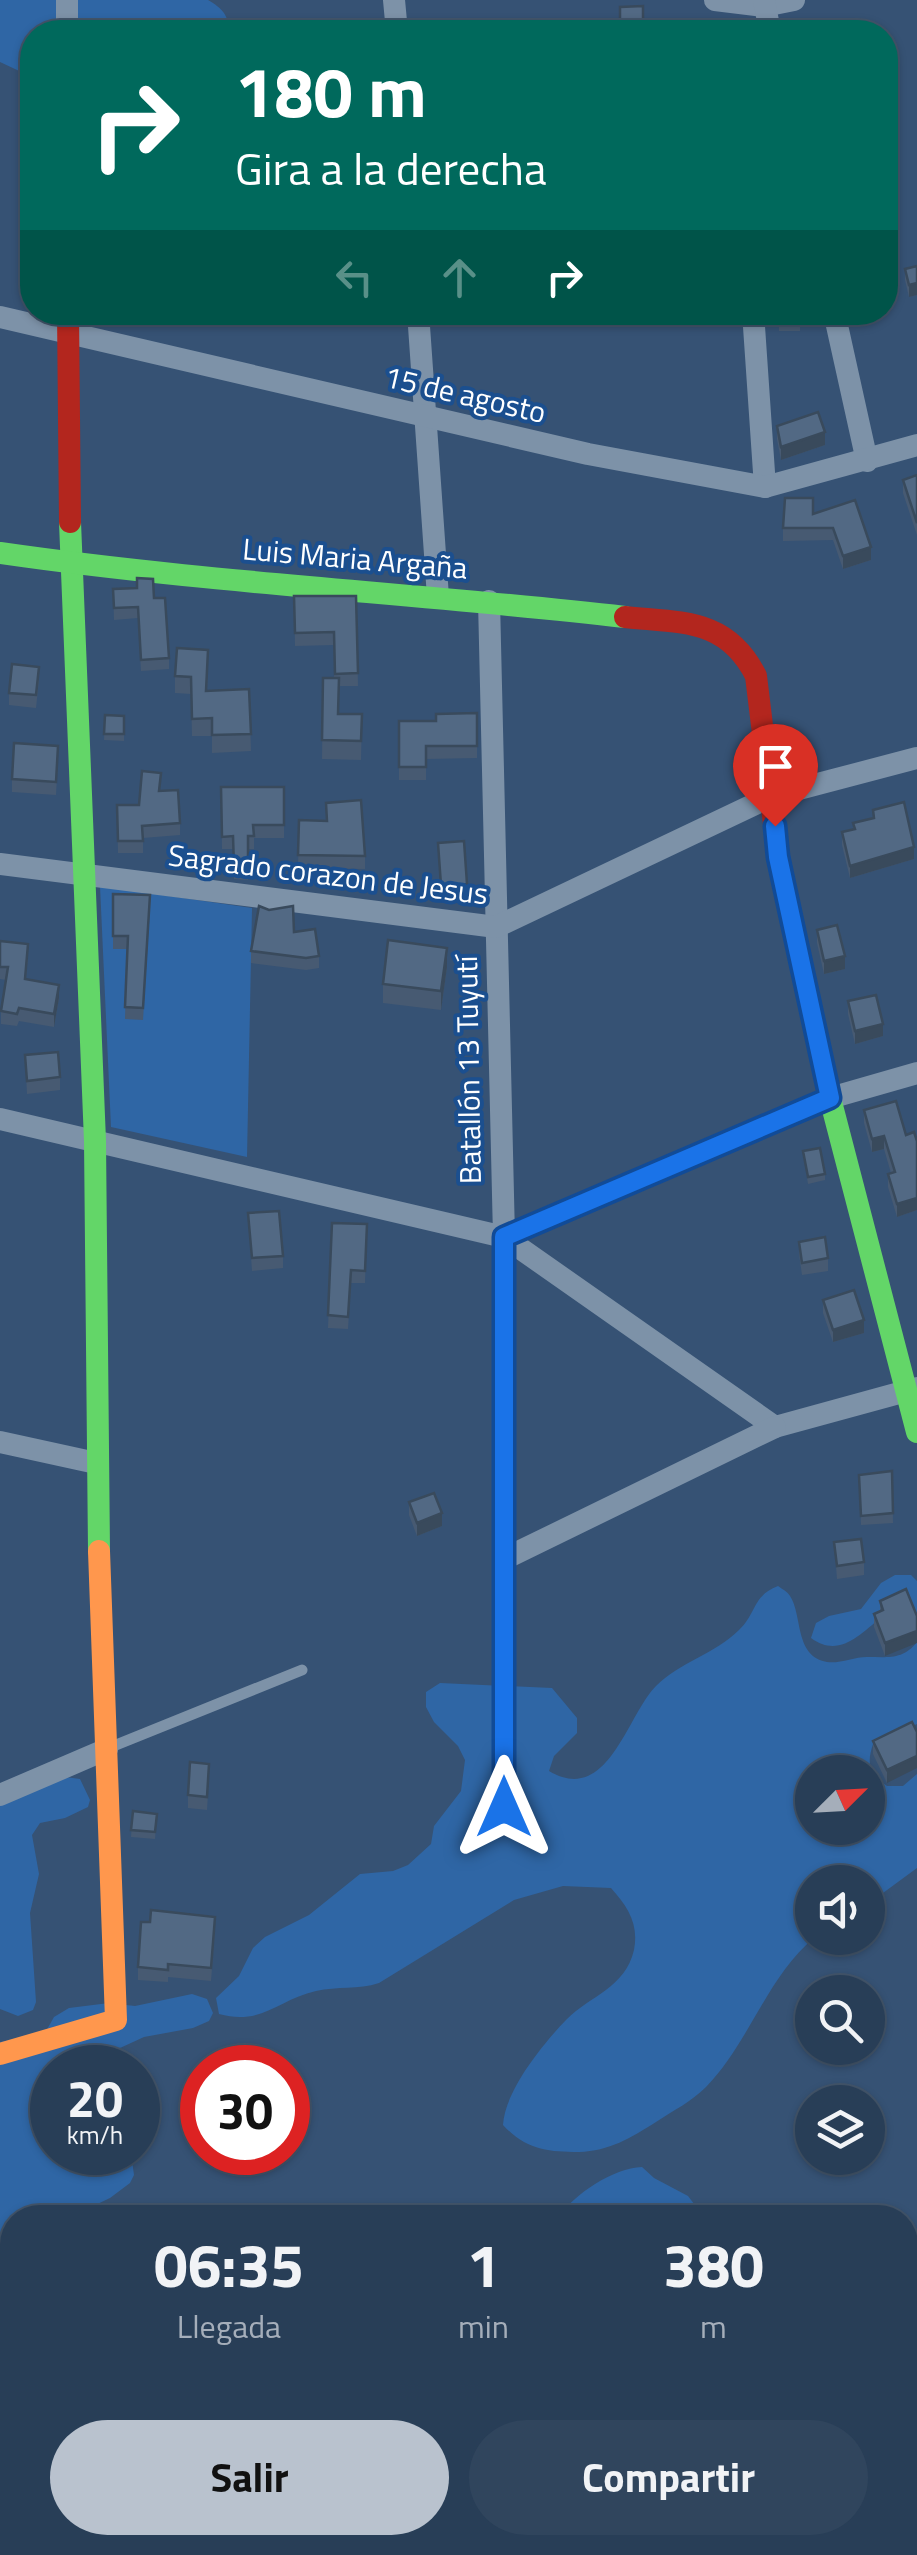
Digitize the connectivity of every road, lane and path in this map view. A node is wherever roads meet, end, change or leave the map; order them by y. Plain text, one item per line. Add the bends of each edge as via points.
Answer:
1 (715, 0) edge
2 (794, 0) edge
3 (764, 3) edge
4 (68, 325) edge
5 (76, 325) edge
6 (419, 325) edge
7 (754, 325) edge
8 (837, 325) edge
9 (425, 416) junction
10 (917, 445) edge
11 (867, 462) junction
12 (765, 487) junction
13 (0, 553) edge
14 (70, 563) junction
15 (438, 597) junction
16 (488, 601) junction
17 (917, 758) edge
18 (772, 796) junction
19 (0, 864) edge
20 (82, 876) junction
21 (496, 927) junction
22 (917, 1073) edge
23 (830, 1098) junction
24 (0, 1120) edge
25 (95, 1141) junction
26 (504, 1237) junction
27 (912, 1390) edge
28 (775, 1427) junction
29 (917, 1432) edge
30 (0, 1442) edge
31 (96, 1463) junction
32 (504, 1559) junction
33 (302, 1670) dead end
34 (106, 1749) junction
35 (0, 1795) edge
36 (504, 1807) dead end
37 (0, 2054) edge

1 - 3 street
2 - 3 street
4 - 14 street
5 - 9 street, 15 de agosto
6 - 9 street
7 - 12 street
8 - 11 street
9 - 12 street, 15 de agosto
9 - 15 street
10 - 11 street, 15 de agosto
11 - 12 street, 15 de agosto
13 - 14 street, Luis Maria Argaña
14 - 15 street, Luis Maria Argaña
14 - 20 street
15 - 16 street, Luis Maria Argaña
16 - 18 street, Luis Maria Argaña via 704,626 744,652 756,676
16 - 21 street, Batallón 13 Tuyutí
17 - 18 street, Sagrado corazon de Jesus
18 - 21 street, Sagrado corazon de Jesus
18 - 23 street via 778,857
19 - 20 street, Sagrado corazon de Jesus
20 - 21 street, Sagrado corazon de Jesus
20 - 25 street
21 - 26 street, Batallón 13 Tuyutí
22 - 23 street
23 - 26 street
23 - 27 street
24 - 25 street
25 - 26 street
25 - 31 street
26 - 28 street
26 - 32 street, Batallón 13 Tuyutí
27 - 28 street
27 - 29 street
28 - 32 street
30 - 31 street
31 - 34 street
32 - 36 street, Batallón 13 Tuyutí
33 - 34 lane
34 - 35 street
34 - 37 street via 116,2020

